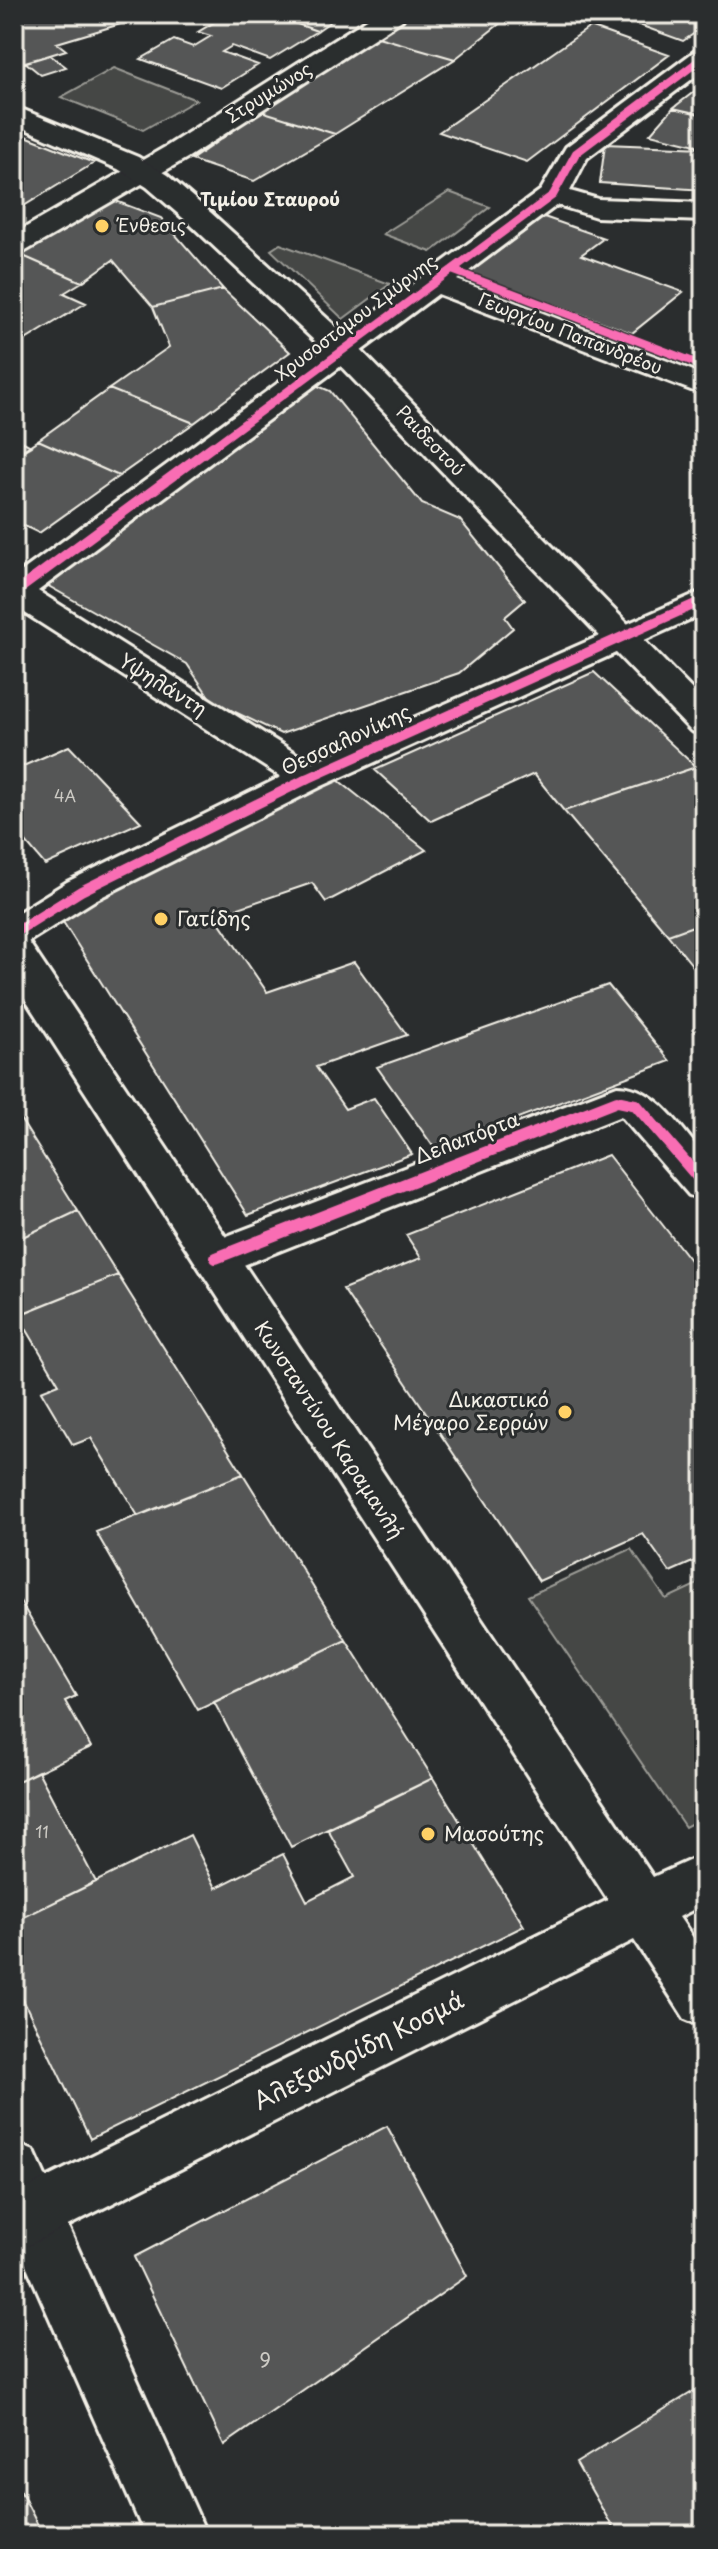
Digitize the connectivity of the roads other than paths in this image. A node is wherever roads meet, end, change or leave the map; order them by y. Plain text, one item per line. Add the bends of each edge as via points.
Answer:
1 (393, 14) edge
2 (704, 57) edge
3 (14, 114) edge
4 (144, 172) junction
5 (553, 195) junction
6 (704, 212) edge
7 (14, 246) edge
8 (435, 282) junction
9 (343, 350) junction
10 (704, 386) edge
11 (14, 556) edge
12 (25, 585) edge
13 (704, 600) edge
14 (668, 616) junction
15 (704, 617) edge
16 (621, 637) junction
17 (704, 723) edge
18 (309, 778) junction
19 (14, 933) edge
20 (14, 951) edge
21 (704, 1184) edge
22 (216, 1258) junction
23 (704, 1878) edge
24 (645, 1908) junction
25 (704, 2001) edge
26 (21, 2203) edge
27 (176, 2535) edge

1 - 4 street, Στρυμώνος
2 - 5 street, Χρυσοστόμου Σμύρνης via 576,153
3 - 4 street
4 - 7 street, Στρυμώνος
4 - 9 street, Ραιδεστού
5 - 6 street via 596,208
5 - 8 street, Χρυσοστόμου Σμύρνης
8 - 9 street, Χρυσοστόμου Σμύρνης
8 - 10 street, Γεωργίου Παπανδρέου
9 - 12 street, Χρυσοστόμου Σμύρνης
9 - 16 street, Ραιδεστού
11 - 12 street, Υψηλάντη
12 - 18 street, Υψηλάντη
13 - 14 street, Θεσσαλονίκης
14 - 15 street
14 - 16 street, Θεσσαλονίκης
16 - 17 street, Ραιδεστού
16 - 18 street, Θεσσαλονίκης
18 - 19 street, Θεσσαλονίκης via 81,891
20 - 22 street, Κωνσταντίνου Καραμανλή
21 - 22 street, Δελαπόρτα via 636,1105 617,1101
22 - 24 street, Κωνσταντίνου Καραμανλή
23 - 24 street, Αλεξανδρίδη Κοσμά
24 - 25 street, Κωνσταντίνου Καραμανλή
24 - 26 street, Αλεξανδρίδη Κοσμά
26 - 27 street

